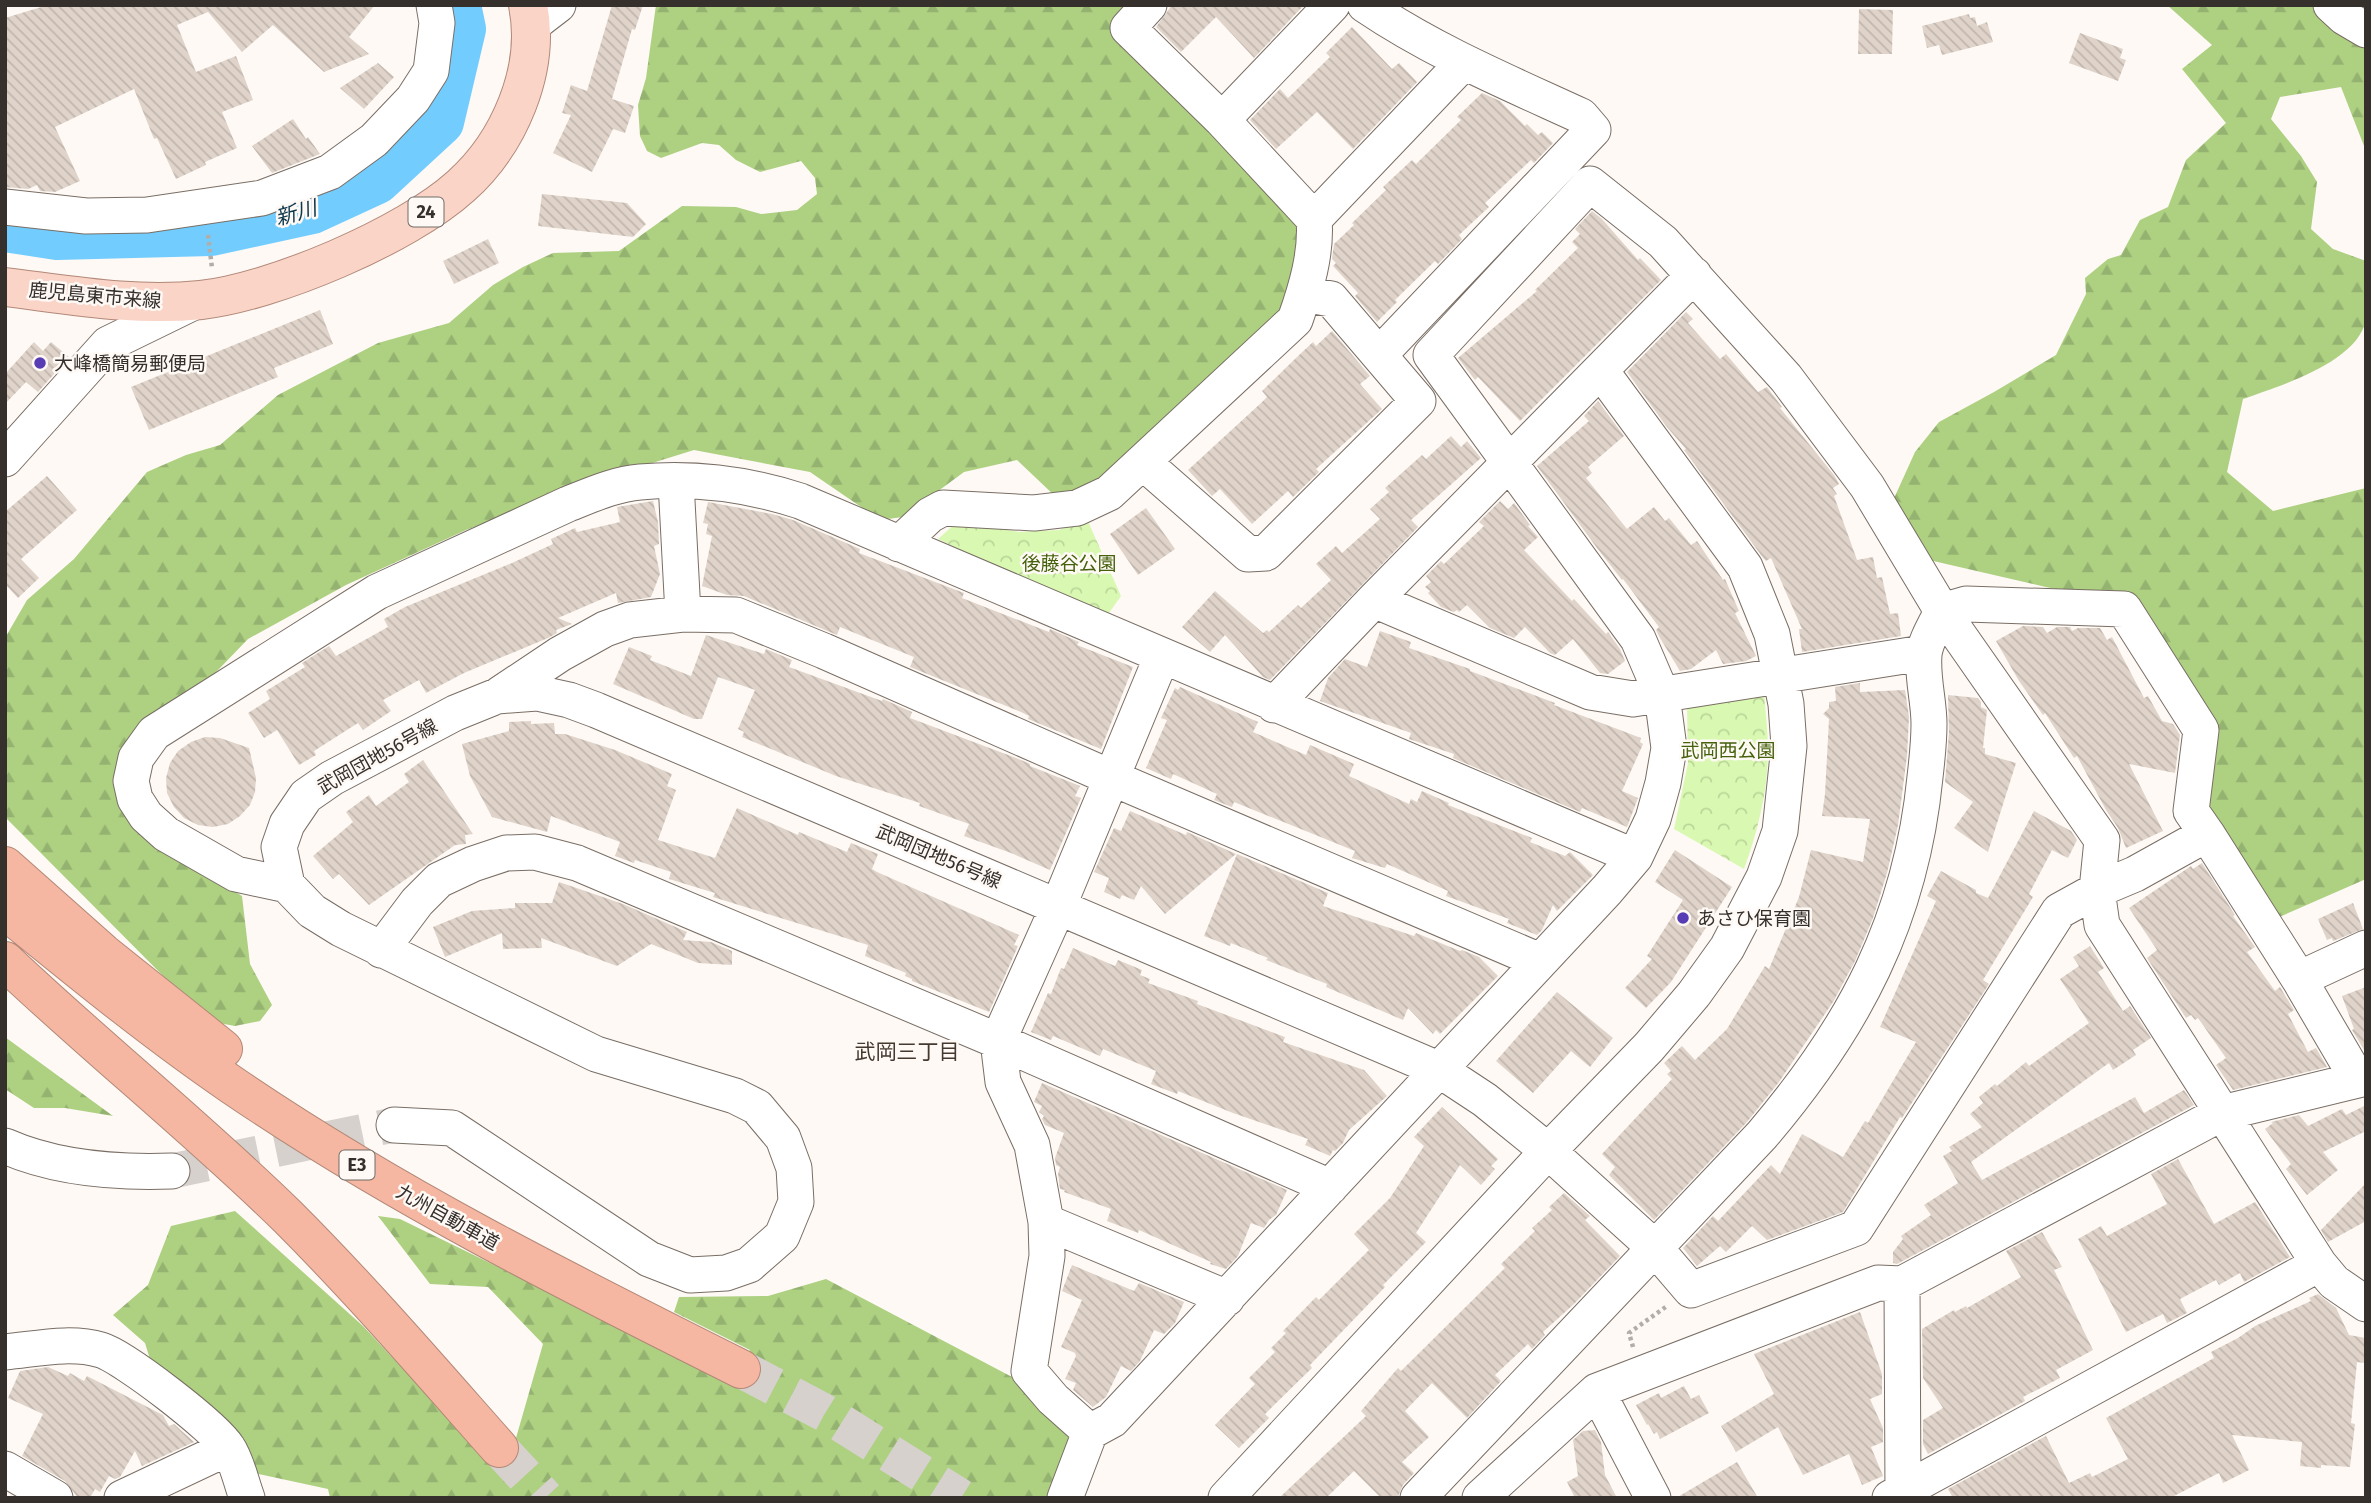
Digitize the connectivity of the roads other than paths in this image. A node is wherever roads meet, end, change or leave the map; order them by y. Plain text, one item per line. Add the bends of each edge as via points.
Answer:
1 (435, 5) edge
2 (1149, 5) edge
3 (1332, 5) edge
4 (1365, 5) edge
5 (2331, 5) edge
6 (540, 12) edge
7 (2366, 30) edge
8 (1463, 62) junction
9 (1222, 120) junction
10 (5, 207) edge
11 (1314, 219) junction
12 (1694, 275) junction
13 (5, 287) edge
14 (1304, 294) junction
15 (199, 300) junction
16 (1380, 354) junction
17 (1601, 371) junction
18 (5, 458) edge
19 (1510, 461) junction
20 (1144, 463) junction
21 (676, 482) junction
22 (899, 544) junction
23 (1374, 600) junction
24 (1942, 611) junction
25 (683, 614) junction
26 (1923, 653) junction
27 (1162, 656) junction
28 (1780, 674) junction
29 (1662, 695) junction
30 (497, 696) junction
31 (1274, 705) junction
32 (1112, 778) junction
33 (2207, 834) junction
34 (1634, 857) junction
35 (5, 866) edge
36 (287, 885) junction
37 (2097, 890) junction
38 (1058, 907) junction
39 (5, 910) edge
40 (2366, 948) edge
41 (381, 950) junction
42 (5, 961) edge
43 (1540, 961) junction
44 (2299, 979) junction
45 (5, 993) edge
46 (998, 1041) junction
47 (1438, 1069) junction
48 (2362, 1079) edge
49 (2222, 1113) junction
50 (394, 1125) tunnel mouth
51 (5, 1146) edge
52 (1548, 1151) junction
53 (172, 1171) tunnel mouth
54 (1330, 1187) junction
55 (288, 1218) junction
56 (1046, 1222) junction
57 (1655, 1248) junction
58 (2319, 1264) junction
59 (567, 1282) junction
60 (1902, 1284) junction
61 (1227, 1298) junction
62 (2366, 1304) edge
63 (5, 1352) edge
64 (741, 1369) tunnel mouth
65 (1597, 1391) junction
66 (1090, 1432) junction
67 (228, 1448) junction
68 (499, 1448) tunnel mouth
69 (5, 1469) edge
70 (1899, 1495) edge
71 (55, 1498) edge
72 (122, 1498) edge
73 (247, 1498) edge
74 (1065, 1498) edge
75 (1226, 1498) edge
76 (1418, 1498) edge
77 (1480, 1498) edge
78 (1653, 1498) edge

1 - 10 street via 431,71 413,99 374,140 330,172 262,198 147,215 86,216
2 - 9 street via 1128,28
3 - 9 street
4 - 8 street
5 - 7 street
6 - 15 main road, 鹿児島東市来線 / 24 via 518,106 491,151 461,186 424,213 310,270
8 - 11 street
8 - 16 street via 1581,116 1593,130
9 - 11 street
11 - 14 street via 1316,237
12 - 17 street
12 - 19 street via 1662,242 1590,184 1431,355
12 - 24 street via 1835,440
13 - 15 main road, 鹿児島東市来線 / 24 via 114,300
14 - 16 street via 1331,299
14 - 20 street via 1295,320
15 - 18 street via 108,344
16 - 20 street via 1418,401 1266,553 1248,554
17 - 19 street
17 - 28 street via 1745,567 1772,634
19 - 23 street
19 - 29 street via 1638,639
20 - 22 street via 1109,493 1077,508 1034,513 943,508
21 - 22 street via 728,482 771,492
21 - 25 street
21 - 36 street via 639,482 600,491 388,586 154,733 136,758 131,781 146,816 166,834 236,874
22 - 27 street
23 - 29 street via 1590,692 1633,699
23 - 31 street
24 - 26 street
24 - 33 street via 1966,604 2124,609 2201,730 2191,811
24 - 37 street via 2102,840
25 - 30 street via 630,620 605,629
25 - 32 street via 736,615
26 - 28 street
26 - 57 street via 1929,724 1918,834 1889,932 1866,988 1794,1097
27 - 31 street
27 - 32 street
28 - 29 street
28 - 52 street via 1789,746 1786,791 1780,831 1748,911 1694,994
29 - 34 street via 1669,748 1663,783 1653,820
30 - 36 street, 武岡団地56号線 via 455,713 306,796 287,824 279,847
30 - 38 street, 武岡団地56号線 via 537,693 569,700
31 - 34 street
32 - 38 street
32 - 43 street
33 - 37 street
33 - 44 street
34 - 43 street
35 - 59 highway via 103,953 342,1140
36 - 41 street via 312,911
37 - 49 street via 2102,925
37 - 57 street, 武岡団地56号線 via 2059,911 1856,1228 1691,1290
38 - 46 street
38 - 47 street, 武岡団地56号線
39 - 59 highway, 九州自動車道 / E3 via 231,1085 377,1178
40 - 44 street
41 - 46 street via 439,880 506,853 535,852 577,863
41 - 50 street via 596,1054 735,1096 757,1107 783,1138 794,1168 796,1202 782,1236 749,1265 726,1273 690,1275 649,1259 452,1128
42 - 55 highway
43 - 47 street
44 - 48 street
45 - 55 highway
46 - 54 street
46 - 56 street via 1003,1082 1032,1145
47 - 52 street, 武岡団地56号線
47 - 54 street
48 - 49 street
49 - 58 street
49 - 60 street
51 - 53 street via 29,1156 97,1169
52 - 57 street, 武岡団地56号線
52 - 75 street
54 - 61 street
55 - 68 highway
56 - 61 street
56 - 66 street via 1047,1256 1029,1371
57 - 76 street
58 - 62 street via 2334,1283
58 - 70 street
59 - 64 highway, 九州自動車道 / E3
60 - 65 street via 1878,1283
60 - 70 street
61 - 66 street via 1112,1420
63 - 67 street via 73,1345 103,1351 138,1371
65 - 77 street
65 - 78 street
66 - 74 street
67 - 72 street
67 - 73 street
69 - 71 street

